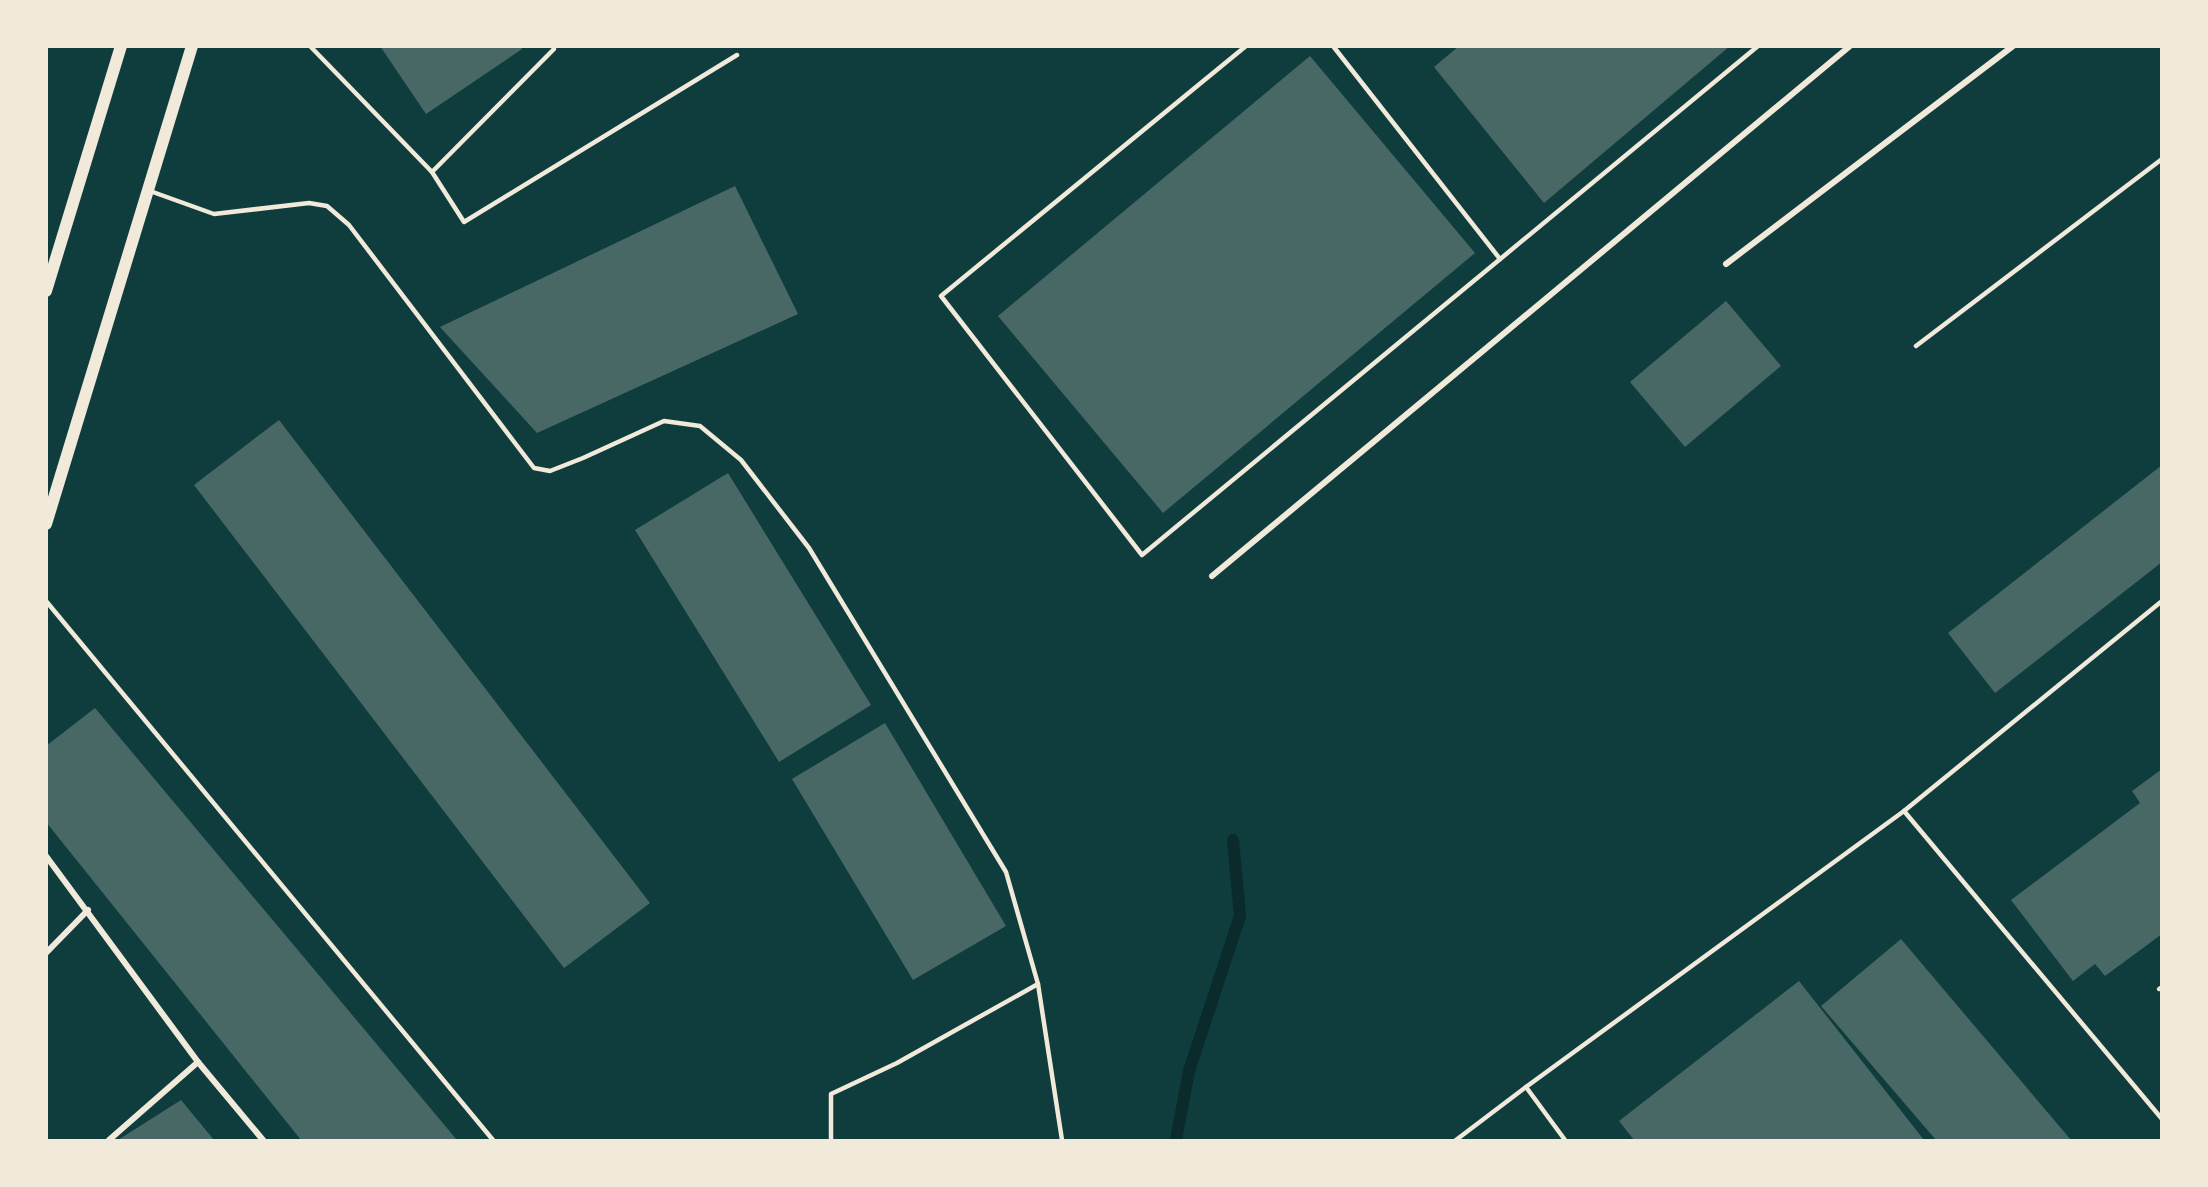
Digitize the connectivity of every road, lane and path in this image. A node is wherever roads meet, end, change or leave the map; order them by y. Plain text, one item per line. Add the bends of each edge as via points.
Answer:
1 (121, 46) edge
2 (192, 46) edge
3 (310, 46) edge
4 (553, 46) edge
5 (1246, 46) edge
6 (1333, 46) edge
7 (1758, 46) edge
8 (1850, 46) edge
9 (2013, 46) edge
10 (736, 55) dead end
11 (2162, 159) edge
12 (432, 172) junction
13 (148, 191) junction
14 (1500, 259) junction
15 (1726, 264) dead end
16 (46, 291) edge
17 (1916, 346) dead end
18 (46, 524) edge
19 (1212, 576) dead end
20 (46, 601) edge
21 (2162, 601) edge
22 (1904, 811) junction
23 (46, 856) edge
24 (88, 910) junction
25 (46, 953) edge
26 (1038, 984) junction
27 (198, 1062) junction
28 (1526, 1087) junction
29 (2162, 1119) edge
30 (109, 1140) edge
31 (263, 1140) edge
32 (494, 1140) edge
33 (831, 1140) edge
34 (1062, 1140) edge
35 (1456, 1140) edge
36 (1565, 1140) edge

1 - 16 main road
2 - 13 main road
3 - 12 lane
4 - 12 lane
5 - 14 lane via 941,297 1142,555
6 - 14 lane
7 - 14 lane
8 - 19 street
9 - 15 street
10 - 12 lane via 464,222
11 - 17 lane
13 - 18 main road
13 - 26 lane via 214,214 309,202 327,206 349,225 534,468 550,471 664,421 700,426 741,460 809,548 1006,872
20 - 32 lane
21 - 22 lane
22 - 28 lane
22 - 29 lane
23 - 24 street
24 - 25 street
24 - 27 street
26 - 33 lane via 897,1063 831,1094
26 - 34 lane
27 - 30 street
27 - 31 street
28 - 35 lane
28 - 36 lane

